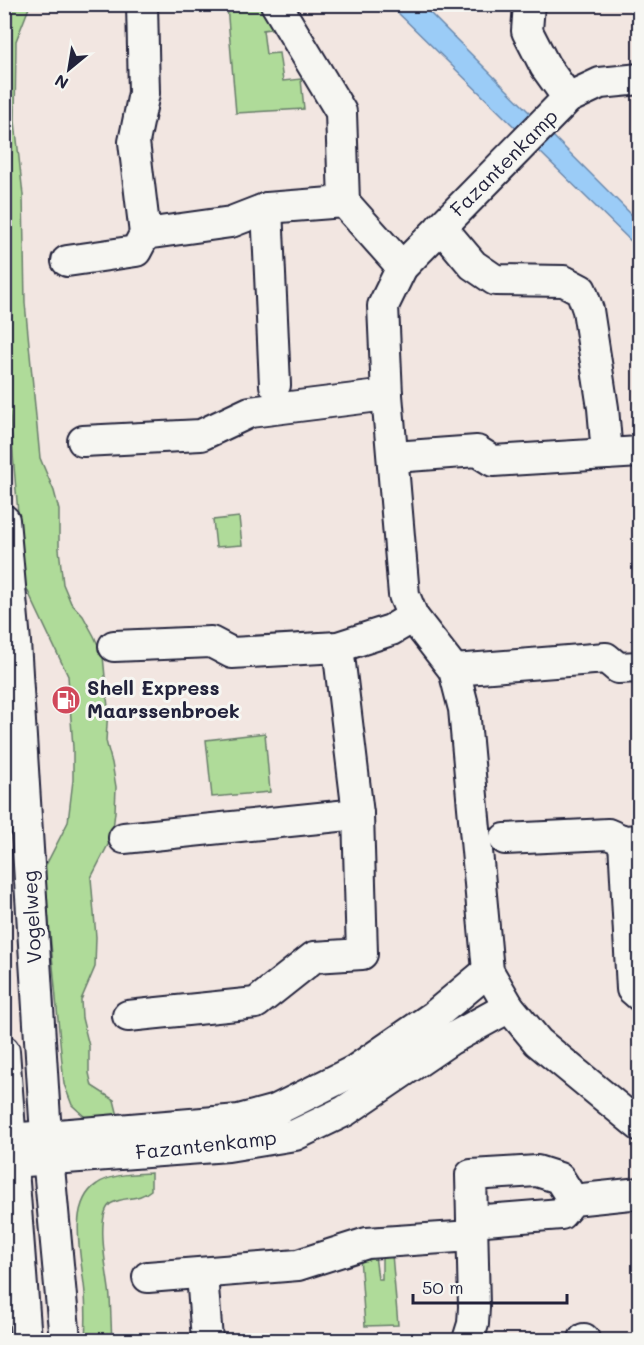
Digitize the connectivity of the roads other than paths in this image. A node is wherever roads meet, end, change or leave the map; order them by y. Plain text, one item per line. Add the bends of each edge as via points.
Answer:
1 (142, 4) edge
2 (276, 4) edge
3 (529, 4) edge
4 (639, 79) edge
5 (557, 109) junction
6 (344, 202) junction
7 (267, 208) junction
8 (441, 227) junction
9 (145, 234) junction
10 (67, 261) dead end
11 (402, 267) junction
12 (275, 385) dead end
13 (387, 395) junction
14 (83, 441) dead end
15 (639, 452) edge
16 (608, 454) junction
17 (394, 457) junction
18 (4, 520) edge
19 (413, 618) junction
20 (114, 646) dead end
21 (338, 646) junction
22 (639, 667) edge
23 (454, 670) junction
24 (358, 814) junction
25 (124, 838) dead end
26 (505, 839) dead end
27 (632, 841) edge
28 (488, 971) junction
29 (639, 996) edge
30 (509, 1007) junction
31 (128, 1016) dead end
32 (4, 1051) edge
33 (639, 1126) edge
34 (47, 1147) junction
35 (11, 1151) junction
36 (639, 1194) edge
37 (573, 1200) junction
38 (472, 1228) junction
39 (202, 1274) junction
40 (148, 1277) dead end
41 (26, 1341) edge
42 (64, 1341) edge
43 (207, 1341) edge
44 (468, 1341) edge

1 - 9 street via 144,93 134,142
2 - 6 street via 341,112
3 - 5 street, Fazantenkamp via 527,31 545,66
4 - 5 street, Fazantenkamp via 600,83
5 - 8 street, Fazantenkamp
6 - 7 street
6 - 11 street
7 - 9 street via 231,222
7 - 12 street
8 - 11 street, Fazantenkamp
8 - 16 street, Fazantenkamp via 473,265 495,280 564,281 580,290 588,310
9 - 10 street via 136,251
11 - 13 street, Fazantenkamp via 383,306
13 - 14 street via 250,412 201,435
13 - 17 street, Fazantenkamp
15 - 16 street
16 - 17 street via 493,461 477,451
17 - 19 street, Fazantenkamp via 404,595
18 - 34 street, Vogelweg
19 - 21 street via 391,630
19 - 23 street, Fazantenkamp
20 - 21 street via 211,642 232,653
21 - 24 street
22 - 23 street via 618,668 606,658
23 - 28 street, Fazantenkamp via 464,709
24 - 25 street
24 - 31 street via 362,954 314,957 256,1002
26 - 27 street via 608,834
27 - 29 street via 632,989
28 - 30 street, Fazantenkamp
28 - 34 street, Fazantenkamp via 434,1016 354,1071 276,1110 239,1120
30 - 33 street, Fazantenkamp via 538,1042
30 - 34 street, Fazantenkamp via 451,1039 345,1112 295,1134 228,1146
32 - 35 street
34 - 35 street
34 - 42 street, Vogelweg
35 - 41 street
36 - 37 street
37 - 38 street via 561,1214
37 - 38 street via 559,1178 537,1171 471,1175
38 - 39 street via 367,1243 298,1265
38 - 44 street via 474,1307
39 - 40 street
39 - 43 street

